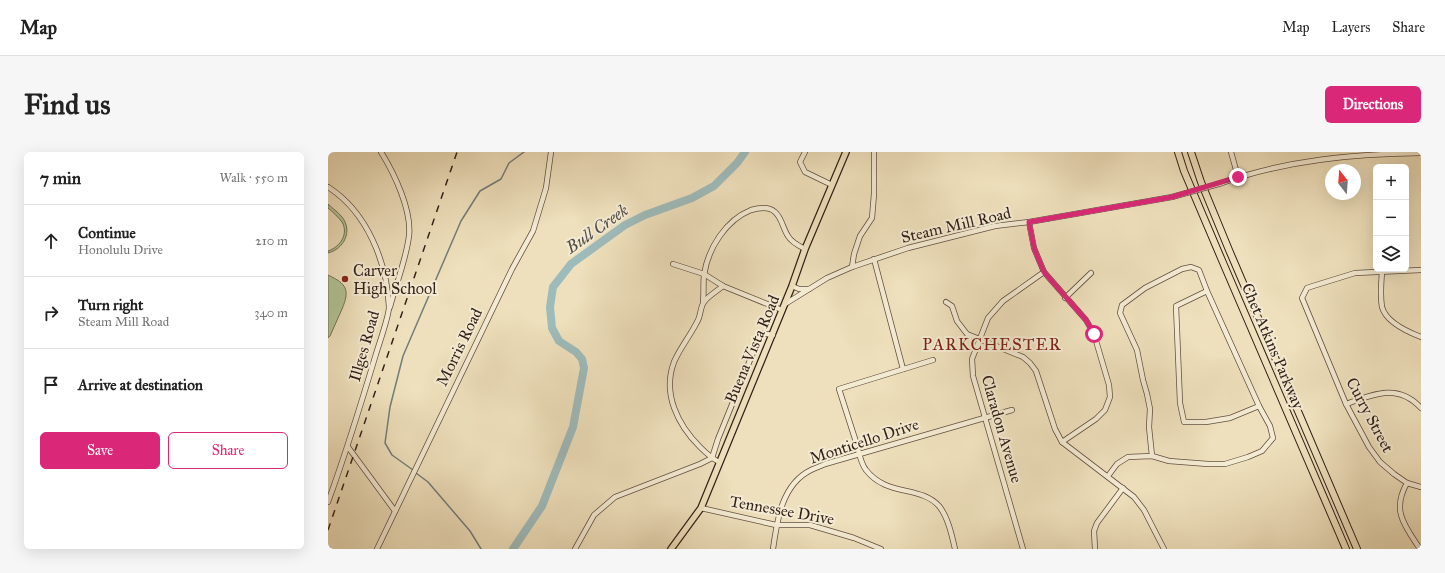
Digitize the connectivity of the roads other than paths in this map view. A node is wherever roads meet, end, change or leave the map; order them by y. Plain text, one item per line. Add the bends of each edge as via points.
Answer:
1 (381, 152) edge
2 (551, 152) edge
3 (805, 152) edge
4 (846, 152) edge
5 (874, 152) edge
6 (1178, 152) edge
7 (1191, 152) edge
8 (1231, 152) edge
9 (1421, 153) edge
10 (1238, 177) junction
11 (832, 185) junction
12 (328, 187) edge
13 (1029, 222) junction
14 (805, 249) junction
15 (874, 259) junction
16 (674, 264) dead end
17 (852, 267) junction
18 (1421, 270) edge
19 (1409, 271) edge
20 (1044, 272) junction
21 (1382, 272) joint
22 (1091, 273) dead end
23 (704, 274) junction
24 (723, 286) junction
25 (792, 286) junction
26 (809, 289) junction
27 (1207, 291) junction
28 (1065, 298) junction
29 (704, 302) junction
30 (946, 302) dead end
31 (785, 304) junction
32 (389, 309) junction
33 (782, 310) junction
34 (773, 335) junction
35 (1421, 337) edge
36 (979, 339) junction
37 (934, 360) dead end
38 (903, 369) junction
39 (1346, 404) junction
40 (1259, 406) junction
41 (1421, 408) edge
42 (1012, 410) dead end
43 (984, 418) junction
44 (1062, 442) junction
45 (348, 447) junction
46 (860, 454) junction
47 (1152, 456) junction
48 (712, 458) junction
49 (719, 462) junction
50 (1108, 476) junction
51 (1407, 483) junction
52 (1421, 487) edge
53 (1123, 488) junction
54 (328, 502) edge
55 (701, 508) junction
56 (395, 511) junction
57 (776, 525) junction
58 (377, 549) edge
59 (575, 549) edge
60 (671, 549) edge
61 (773, 549) edge
62 (881, 549) edge
63 (955, 549) edge
64 (1023, 549) edge
65 (1095, 549) edge
66 (1164, 549) edge
67 (1346, 549) edge
68 (1357, 549) edge
69 (1420, 549) edge

1 - 32 street via 391,167 407,210 409,234 405,257
2 - 56 street, Morris Road via 546,188 532,231
3 - 11 street via 800,162 805,172
4 - 11 main road, Buena Vista Road
5 - 17 street via 872,218 860,236
6 - 67 highway, Chet Atkins Parkway via 1220,258
7 - 68 highway, Chet Atkins Parkway via 1229,250
8 - 10 street
9 - 10 street, Steam Mill Road via 1299,162
10 - 13 street, Steam Mill Road, bridge via 1172,197
11 - 14 main road, Buena Vista Road
12 - 32 street, Illges Road via 352,208 366,225 384,270
13 - 15 street, Steam Mill Road via 995,226
13 - 20 street via 1034,248
14 - 23 street via 788,237 775,211 756,209 735,219 716,240
14 - 25 main road, Buena Vista Road
15 - 17 street, Steam Mill Road
15 - 38 street
16 - 23 street
17 - 26 street, Steam Mill Road
18 - 19 street, Curry Street
20 - 28 street
20 - 36 street, Claradon Avenue via 1003,301 988,318
21 - 35 street via 1382,308 1397,325
21 - 39 street, Curry Street via 1355,273 1326,281 1307,288 1302,298
22 - 28 street
23 - 24 street
23 - 29 street
24 - 29 street
24 - 33 street
25 - 26 street
25 - 31 main road, Buena Vista Road
26 - 31 street, Steam Mill Road
27 - 40 street
27 - 40 street via 1176,306 1180,403 1184,422 1230,418
27 - 47 street via 1199,270 1191,267 1145,288 1120,309 1137,350 1147,394
28 - 44 street via 1086,320 1094,334 1109,385 1110,398 1096,419
29 - 48 street via 698,321 674,363 671,401 690,437
30 - 36 street via 952,306 957,321 967,334
31 - 33 main road, Buena Vista Road
32 - 45 street, Illges Road
33 - 34 main road, Buena Vista Road
34 - 48 street via 761,333
34 - 49 main road, Buena Vista Road
36 - 43 street, Claradon Avenue via 972,359 973,376
36 - 44 street via 1023,357 1030,363 1036,371 1055,429
37 - 38 street
38 - 46 street via 839,389
39 - 41 street via 1373,395 1397,393
39 - 51 street, Curry Street via 1380,462
40 - 47 street via 1270,426 1273,438 1262,452 1225,464 1169,461
42 - 43 street, Monticello Drive
43 - 46 street, Monticello Drive
43 - 64 street, Claradon Avenue
44 - 50 street
45 - 54 street, Illges Road
45 - 56 street
46 - 57 street, Monticello Drive via 820,466 799,478 785,496
46 - 63 street via 865,470 878,482 933,500 945,517
47 - 50 street via 1128,457 1117,464
48 - 49 street
48 - 59 street via 615,497 594,516
49 - 55 main road, Buena Vista Road
50 - 53 street
51 - 52 street, Curry Street
51 - 69 street via 1399,505 1407,531
53 - 65 street via 1096,523
53 - 66 street via 1144,510
55 - 57 street, Tennessee Drive
55 - 60 main road, Buena Vista Road
56 - 58 street, Morris Road
57 - 61 street, Monticello Drive
57 - 62 street, Tennessee Drive via 810,525

